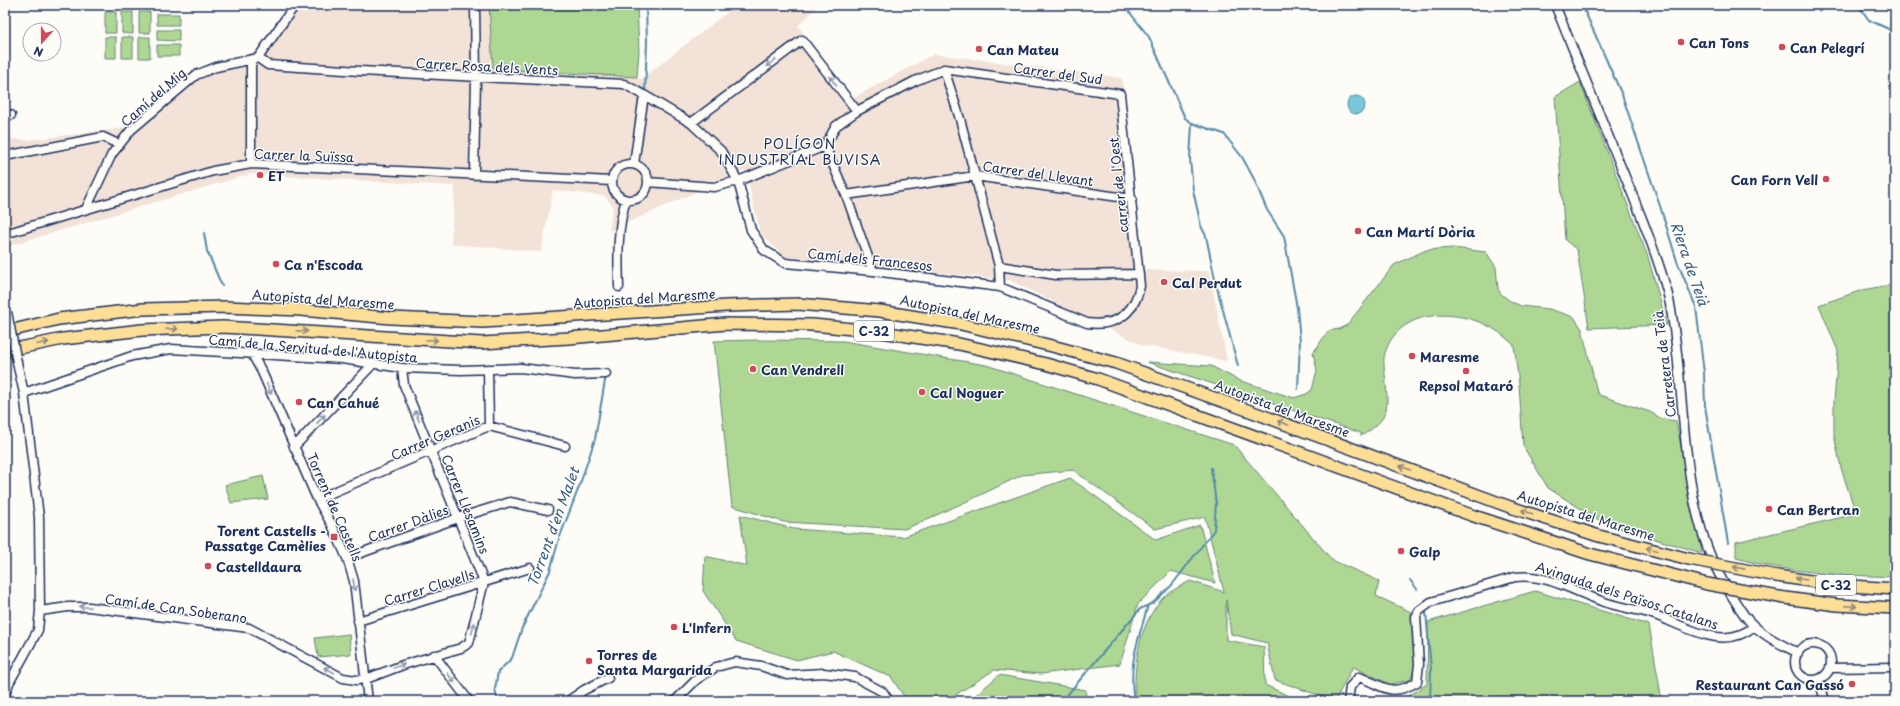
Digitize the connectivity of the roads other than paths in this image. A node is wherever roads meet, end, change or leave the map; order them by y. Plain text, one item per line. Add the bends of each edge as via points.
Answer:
1 (295, 5) edge
2 (475, 5) edge
3 (1555, 5) edge
4 (254, 60) junction
5 (944, 69) junction
6 (476, 78) junction
7 (1120, 94) joint
8 (644, 95) junction
9 (857, 112) junction
10 (691, 123) junction
11 (118, 144) junction
12 (825, 146) junction
13 (5, 156) edge
14 (251, 164) junction
15 (634, 164) junction
16 (474, 175) junction
17 (975, 176) junction
18 (612, 181) junction
19 (738, 181) junction
20 (648, 182) junction
21 (846, 195) junction
22 (1132, 199) junction
23 (626, 200) junction
24 (86, 209) junction
25 (5, 234) edge
26 (1000, 266) junction
27 (873, 271) junction
28 (1139, 274) junction
29 (619, 287) dead end
30 (1000, 287) junction
31 (6, 309) edge
32 (5, 332) edge
33 (5, 351) edge
34 (252, 354) junction
35 (373, 364) junction
36 (402, 368) junction
37 (488, 369) junction
38 (606, 374) dead end
39 (24, 393) junction
40 (489, 426) junction
41 (565, 446) dead end
42 (294, 447) junction
43 (431, 452) junction
44 (317, 499) junction
45 (548, 510) dead end
46 (458, 518) junction
47 (347, 558) junction
48 (530, 568) dead end
49 (484, 582) junction
50 (1895, 589) edge
51 (1895, 608) edge
52 (40, 611) junction
53 (358, 621) junction
54 (1754, 626) junction
55 (1798, 653) junction
56 (434, 655) junction
57 (1831, 663) junction
58 (1895, 667) edge
59 (608, 678) dead end
60 (366, 679) junction
61 (1819, 679) junction
62 (5, 695) edge
63 (368, 701) edge
64 (469, 701) edge
65 (568, 701) edge
66 (675, 701) edge
67 (889, 701) edge
68 (1348, 701) edge
69 (1826, 701) edge

1 - 4 street
2 - 6 street
3 - 54 street, Carretera de Teià via 1651,242 1667,291 1674,323 1692,488 1705,539 1719,576
4 - 6 street, Carrer Rosa dels Vents via 268,65
4 - 11 street, Camí del Mig via 216,67 196,75
4 - 14 street
5 - 7 street, Carrer del Sud
5 - 9 street via 915,81
5 - 17 street
6 - 8 street, Carrer Rosa dels Vents via 624,84
6 - 16 street
7 - 22 street, carrer de l'Oest
8 - 10 street, Camí dels Francesos
8 - 15 street
9 -> 10 street via 802,40
9 - 12 street via 836,126
10 - 19 street, Camí dels Francesos via 721,151
11 - 13 street, Camí del Mig via 103,137
11 - 24 street, Camí del Mig
12 - 19 street
12 - 21 street
14 - 16 street, Carrer la Suïssa
14 - 24 street, Carrer la Suïssa via 213,171
15 - 18 street via 622,166 613,175
15 - 20 street via 644,171
16 - 18 street, Carrer la Suïssa
17 - 21 street, Carrer del Llevant
17 - 22 street, Carrer del Llevant
17 - 26 street
18 - 23 street via 615,193
19 - 20 street via 714,187
19 - 27 street, Camí dels Francesos via 751,230 764,250 784,263
20 - 23 street via 647,190 641,197
21 - 27 street
22 - 28 street, carrer de l'Oest
23 - 29 street via 617,265
24 - 25 street, Carrer la Suïssa
26 - 28 street via 1056,275
26 - 30 street
27 - 30 street, Camí dels Francesos
28 - 30 street, Camí dels Francesos via 1140,286 1134,304 1115,322 1101,325 1063,314
31 - 39 street, bridge
50 -> 32 highway, Autopista del Maresme / C-32, bridge via 1837,585 1777,576 1690,559 1598,536 1510,507 1116,364 961,324 880,311 798,304 727,306 483,322 218,307 143,309 59,319
33 -> 51 highway, C-32, bridge via 63,339 142,330 223,327 482,343 726,324 813,326 882,332 960,344 1098,379 1471,515 1590,554 1707,584 1785,598 1837,605
34 - 35 street, Camí de la Servitud de l'Autopista via 342,359
34 - 39 street, Camí de la Servitud de l'Autopista via 171,349 132,356
34 -> 42 street, Torrent de Castells
35 - 36 street, Camí de la Servitud de l'Autopista
42 -> 35 street
36 - 37 street, Camí de la Servitud de l'Autopista
43 -> 36 street, Carrer Llesamins via 404,385
37 - 38 street, Camí de la Servitud de l'Autopista via 521,368 575,375
37 - 40 street
39 - 52 street via 38,517
40 - 41 street, Carrer Geranis
40 - 43 street, Carrer Geranis
42 - 44 street, Torrent de Castells
43 - 44 street, Carrer Geranis
43 - 46 street, Carrer Llesamins
44 - 47 street, Torrent de Castells
45 - 46 street, Carrer Dàlies via 510,502
46 - 47 street, Carrer Dàlies
46 - 49 street, Carrer Llesamins
47 -> 53 street, Torrent de Castells via 354,582
48 - 49 street, Carrer Clavells
49 - 53 street, Carrer Clavells
56 -> 49 street, Camí de Can Soberano via 469,643
60 -> 52 street, Camí de Can Soberano via 343,678 249,628 89,607 68,606
52 - 62 street via 38,630
53 - 60 street, Torrent de Castells
54 - 55 street, Carretera de Teià via 1776,642
54 - 68 street, Avinguda dels Països Catalans via 1742,634 1726,638 1696,632 1649,613 1616,606 1545,579 1528,575 1515,577 1431,602 1419,610 1416,617 1419,664 1417,682 1404,690 1392,691 1359,677 1350,687
55 - 57 street via 1806,646 1820,646 1825,649
55 - 61 street via 1796,664 1800,673 1807,679
60 -> 56 street, Camí de Can Soberano
56 -> 64 street
57 - 58 street via 1852,667
57 - 61 street via 1827,674
59 - 65 street
60 - 63 street, Torrent de Castells
61 - 69 street
66 - 67 street via 696,680 716,667 735,662 761,666 787,675 824,673 855,677 883,692

